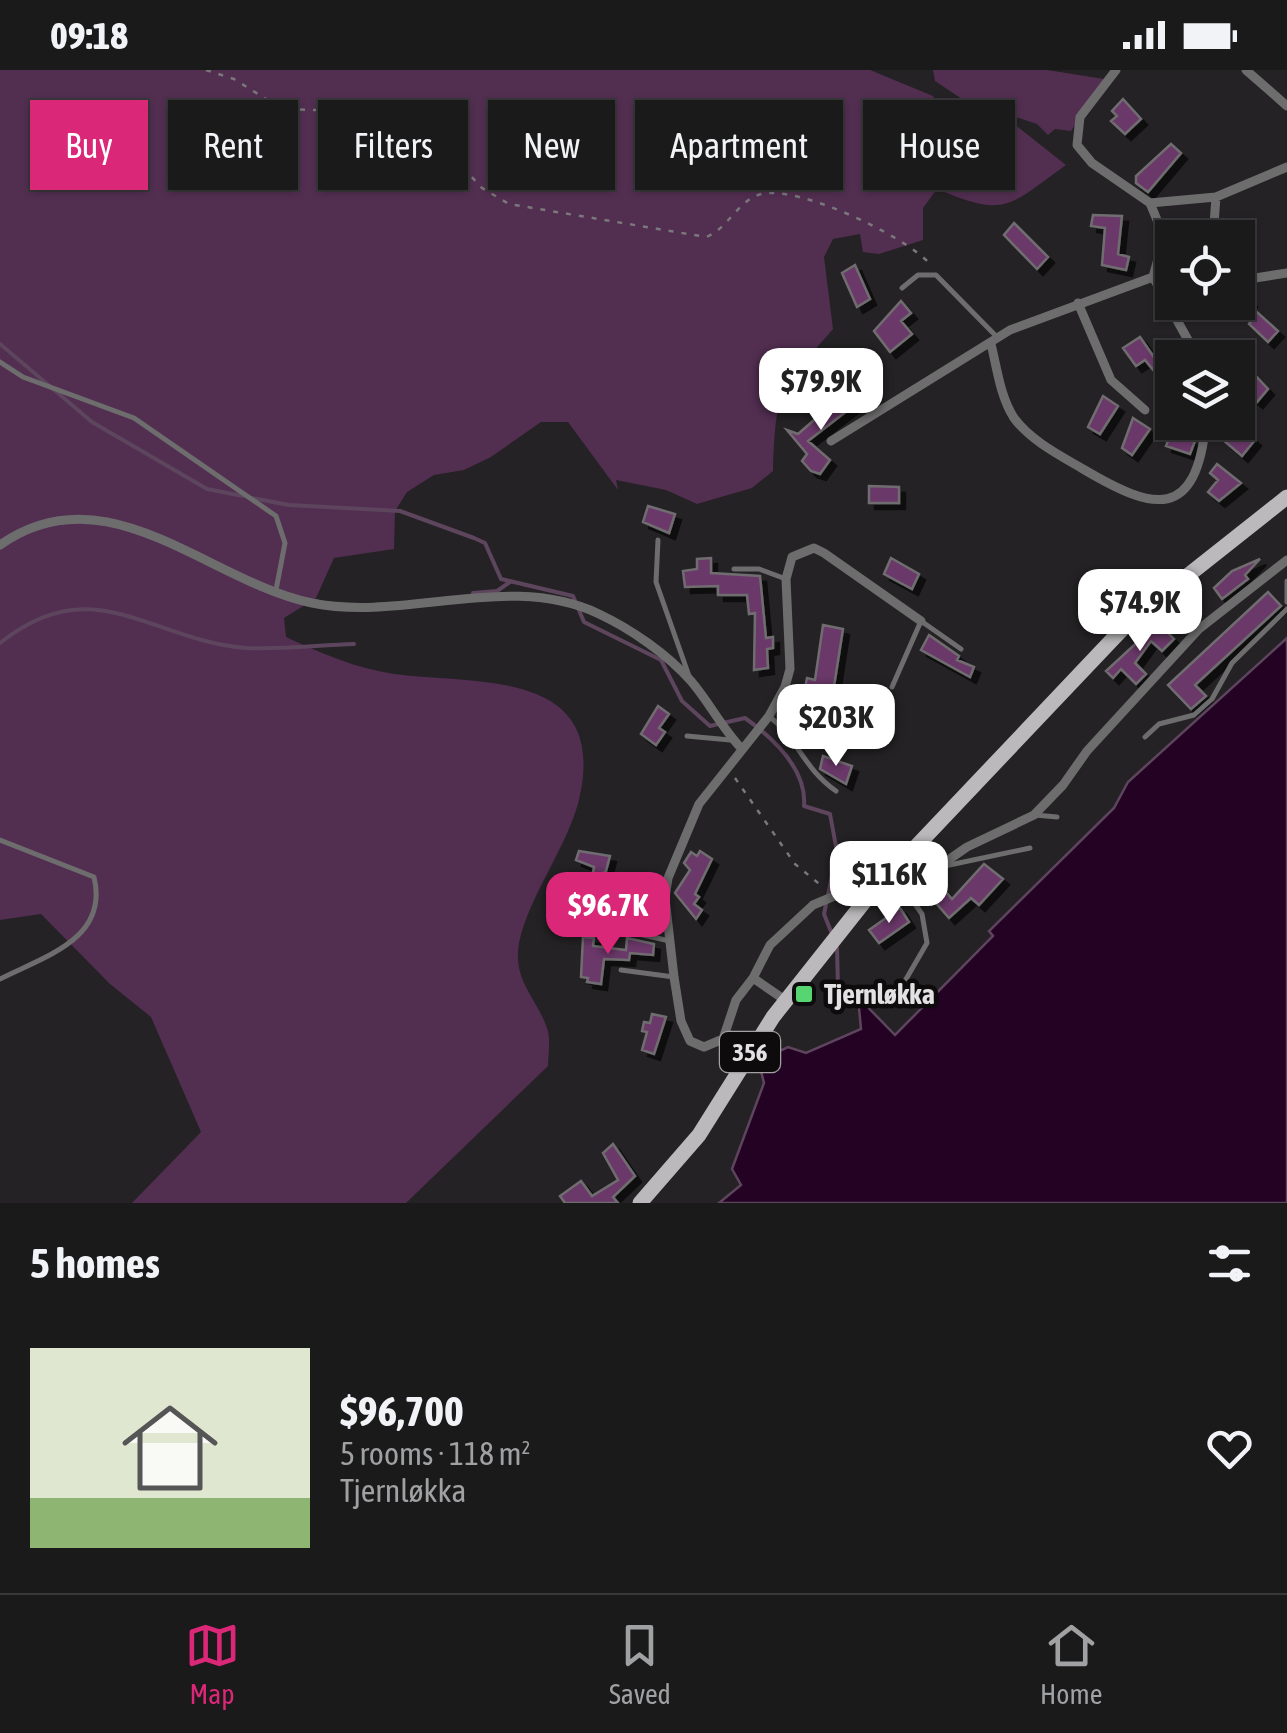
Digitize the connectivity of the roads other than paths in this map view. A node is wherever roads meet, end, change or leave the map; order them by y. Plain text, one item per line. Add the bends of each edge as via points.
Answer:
1 (1116, 70) edge
2 (1246, 70) edge
3 (1287, 106) edge
4 (1287, 167) edge
5 (1216, 197) junction
6 (1150, 202) junction
7 (1214, 220) edge
8 (1287, 273) edge
9 (1153, 276) junction
10 (1255, 278) edge
11 (902, 288) dead end
12 (1078, 304) junction
13 (1188, 340) edge
14 (994, 341) junction
15 (0, 362) edge
16 (1145, 410) dead end
17 (1203, 440) edge
18 (831, 441) dead end
19 (1287, 497) edge
20 (658, 540) dead end
21 (0, 544) edge
22 (1287, 560) edge
23 (734, 568) dead end
24 (786, 578) junction
25 (1287, 581) edge
26 (276, 590) junction
27 (1287, 605) edge
28 (921, 621) junction
29 (961, 648) dead end
30 (689, 679) junction
31 (892, 687) dead end
32 (769, 716) junction
33 (686, 736) dead end
34 (1145, 737) dead end
35 (737, 744) junction
36 (836, 791) dead end
37 (1034, 815) junction
38 (1056, 817) dead end
39 (0, 840) edge
40 (1030, 848) dead end
41 (938, 868) junction
42 (604, 877) dead end
43 (905, 890) junction
44 (664, 898) junction
45 (607, 926) dead end
46 (670, 941) junction
47 (622, 970) dead end
48 (674, 976) junction
49 (753, 978) junction
50 (0, 979) edge
51 (898, 993) dead end
52 (785, 1000) junction
53 (640, 1203) edge

1 - 6 street via 1080,117 1077,144
2 - 3 street
4 - 5 street
5 - 6 street
5 - 7 street
6 - 9 street via 1164,237
8 - 10 street
9 - 12 street
9 - 13 street
11 - 14 lane via 924,273 942,278
12 - 14 street
12 - 16 street via 1116,388
14 - 17 street via 1006,402 1021,426 1140,500 1168,501 1187,489
14 - 18 street
15 - 26 lane via 23,378 134,418 276,516 285,542
19 - 52 main road, 356, bridge via 1129,622 864,902
20 - 30 lane via 659,594
21 - 26 street via 46,520 72,517 134,530
22 - 37 street via 1174,655
23 - 24 lane
24 - 28 street via 792,556 814,548
24 - 32 street via 790,669
25 - 27 lane
26 - 30 street via 335,606 544,598 586,609 635,634
27 - 34 lane via 1232,663 1204,707
28 - 29 lane
28 - 31 lane
30 - 35 street
32 - 35 street
32 - 36 lane via 810,771
33 - 35 lane
35 - 44 street via 688,827
37 - 38 lane
37 - 41 street via 967,846
39 - 50 lane via 94,877 99,897 94,920 80,938
40 - 41 lane
41 - 43 street
42 - 44 lane
43 - 49 street via 864,887 832,894 780,934
43 - 51 lane via 922,914 928,943
44 - 46 street
45 - 46 lane
46 - 48 street
47 - 48 lane
48 - 49 street via 685,1034 704,1047 723,1039 736,1000
49 - 52 street
52 - 53 main road, 356 via 699,1135

